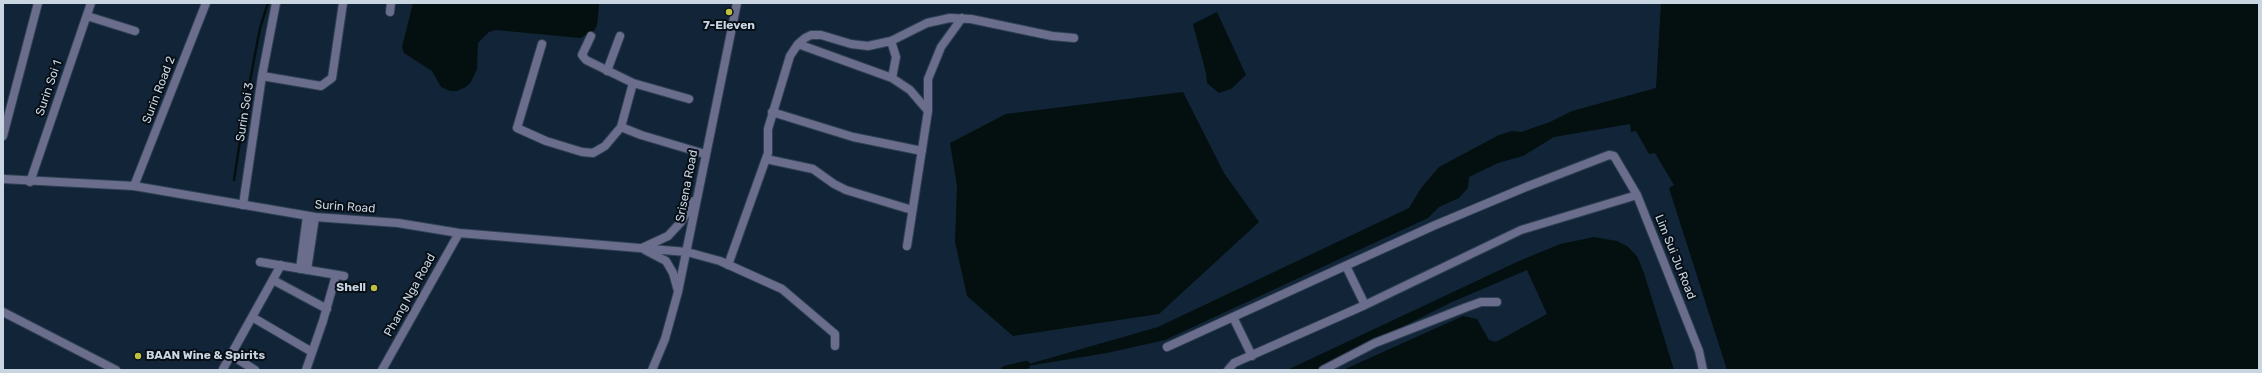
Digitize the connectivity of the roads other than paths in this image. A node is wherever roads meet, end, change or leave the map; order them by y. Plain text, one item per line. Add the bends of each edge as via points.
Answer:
1 (38, 3) edge
2 (91, 3) edge
3 (206, 3) edge
4 (276, 3) edge
5 (343, 3) edge
6 (737, 3) edge
7 (87, 16) junction
8 (962, 18) junction
9 (135, 31) dead end
10 (591, 36) dead end
11 (620, 36) dead end
12 (1074, 38) dead end
13 (891, 41) junction
14 (542, 44) dead end
15 (798, 44) junction
16 (607, 71) junction
17 (262, 76) junction
18 (892, 78) junction
19 (634, 83) junction
20 (689, 99) dead end
21 (928, 111) junction
22 (772, 112) junction
23 (6, 114) edge
24 (621, 127) junction
25 (3, 136) edge
26 (922, 151) junction
27 (705, 154) junction
28 (766, 159) junction
29 (3, 179) edge
30 (30, 182) junction
31 (134, 186) junction
32 (1637, 195) junction
33 (697, 197) junction
34 (243, 205) junction
35 (912, 210) junction
36 (311, 216) junction
37 (459, 232) junction
38 (907, 246) dead end
39 (642, 248) junction
40 (687, 252) junction
41 (260, 262) dead end
42 (281, 265) junction
43 (728, 265) junction
44 (1346, 266) junction
45 (304, 269) junction
46 (273, 280) junction
47 (678, 292) junction
48 (1497, 302) dead end
49 (1365, 306) junction
50 (327, 309) junction
51 (3, 312) edge
52 (252, 317) junction
53 (1233, 317) junction
54 (835, 346) dead end
55 (1166, 347) dead end
56 (312, 352) junction
57 (231, 355) junction
58 (1252, 356) junction
59 (223, 369) edge
60 (116, 370) edge
61 (255, 370) edge
62 (306, 370) edge
63 (382, 370) edge
64 (652, 370) edge
65 (1228, 370) edge
66 (1323, 370) edge
67 (1703, 370) edge

1 - 23 street
2 - 7 street, Surin Soi 1
3 - 31 street, Surin Road 2
4 - 17 street
5 - 17 street, Surin Soi 3 via 332,78 321,86
6 - 27 street, Srisena Road
7 - 9 street
7 - 30 street, Surin Soi 1
8 - 12 street via 1029,32
8 - 13 street via 927,23
8 - 21 street via 935,61 928,79
10 - 16 street via 582,54 586,60
11 - 16 street
13 - 15 street via 868,46 811,35
13 - 18 street via 896,57
14 - 24 street via 517,128 546,141 582,152 593,152 605,146
15 - 18 street
15 - 22 street via 790,56
16 - 19 street
17 - 34 street, Surin Soi 3
18 - 21 street via 910,90
19 - 20 street
19 - 24 street
21 - 26 street
22 - 26 street via 853,137
22 - 28 street
23 - 25 street
24 - 27 street via 641,136
26 - 35 street
27 - 33 street, Srisena Road
28 - 35 street via 813,168 846,190
28 - 43 street
29 - 30 street, Surin Road
30 - 31 street, Surin Road
31 - 34 street, Surin Road
32 - 44 street, Lim Sui Ju Road via 1614,156 1601,157
32 - 49 street via 1520,230
32 - 67 street, Lim Sui Ju Road via 1699,351
33 - 39 street via 681,222 668,236
33 - 40 street, Srisena Road
34 - 36 street, Surin Road
35 - 38 street
36 - 37 street, Surin Road via 398,222
36 - 45 street
37 - 39 street, Surin Road
37 - 63 street, Phang Nga Road
39 - 40 street, Surin Road
39 - 47 street via 666,261 673,273
40 - 43 street, Surin Road
40 - 47 street, Srisena Road
41 - 42 street
42 - 45 street
42 - 46 street
43 - 54 street, Surin Road via 782,289 835,334
44 - 49 street
44 - 53 street
45 - 50 street via 340,276
46 - 50 street
46 - 52 street
47 - 64 street, Srisena Road via 665,339
48 - 66 street via 1481,302 1467,307 1375,343
49 - 58 street
50 - 56 street
51 - 60 street
52 - 56 street
52 - 57 street
53 - 55 street
53 - 58 street
56 - 62 street
57 - 59 street
57 - 61 street
58 - 65 street via 1234,363

